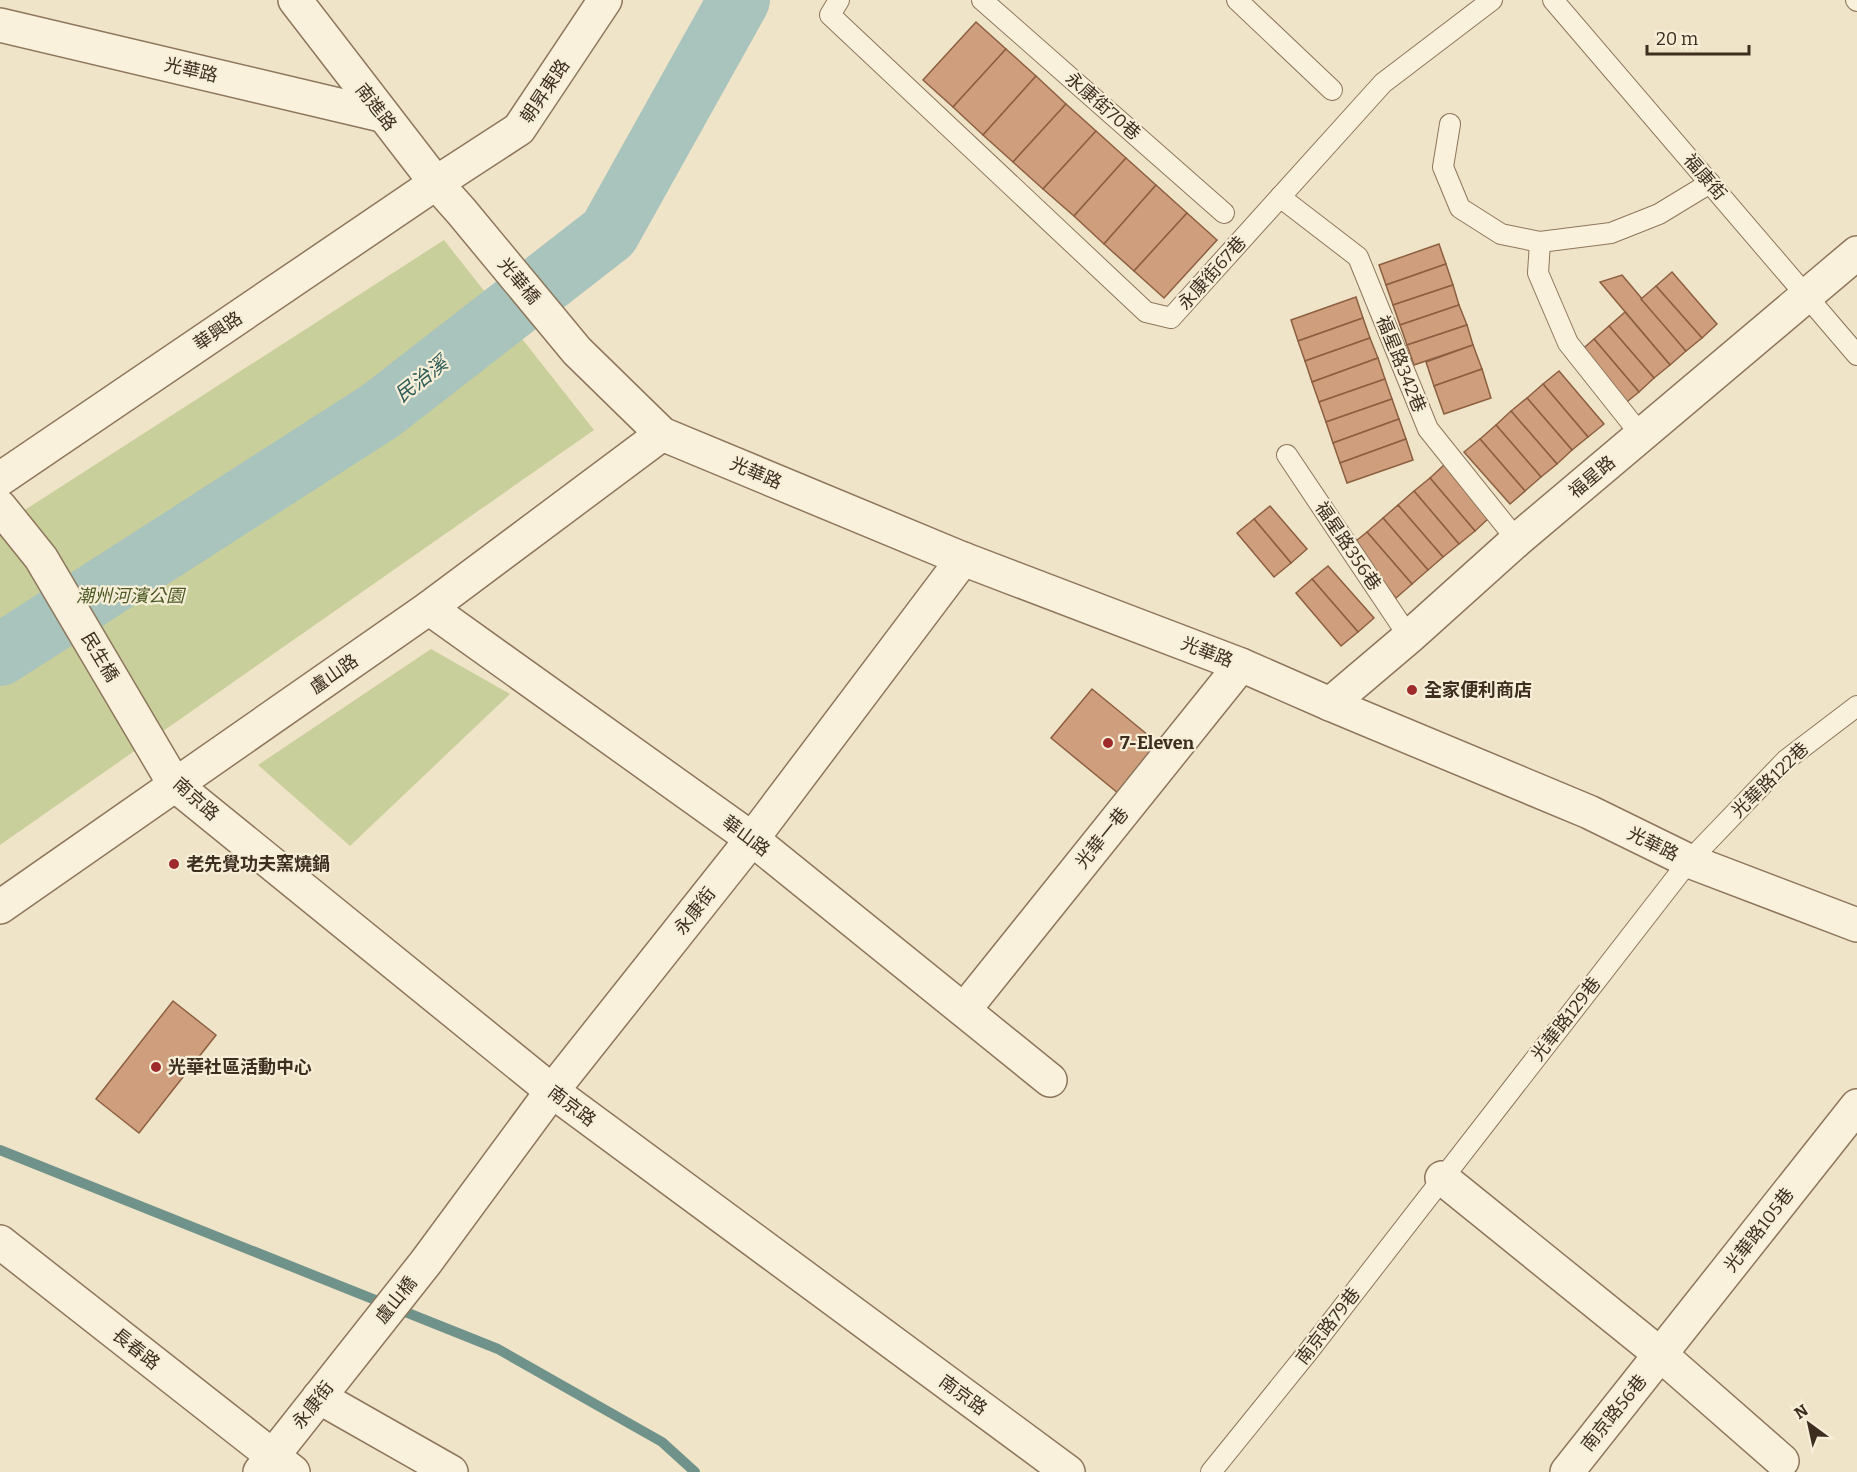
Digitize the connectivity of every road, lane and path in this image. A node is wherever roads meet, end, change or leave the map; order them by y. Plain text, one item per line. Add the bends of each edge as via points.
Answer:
1 (295, 0) edge
2 (605, 0) edge
3 (839, 0) edge
4 (982, 0) edge
5 (1237, 0) edge
6 (1492, 0) edge
7 (1553, 0) edge
8 (0, 25) edge
9 (1332, 90) dead end
10 (381, 115) junction
11 (1450, 124) dead end
12 (435, 183) junction
13 (1710, 183) junction
14 (1280, 197) junction
15 (461, 211) joint
16 (1224, 213) dead end
17 (1540, 242) junction
18 (1857, 253) edge
19 (1808, 296) junction
20 (577, 351) joint
21 (1857, 355) edge
22 (662, 434) junction
23 (1641, 435) junction
24 (1287, 455) dead end
25 (0, 479) edge
26 (0, 507) edge
27 (1517, 540) junction
28 (963, 559) junction
29 (429, 608) junction
30 (1409, 637) junction
31 (1241, 665) junction
32 (122, 694) joint
33 (1330, 704) junction
34 (1857, 706) edge
35 (175, 785) junction
36 (752, 839) junction
37 (1689, 861) junction
38 (0, 907) edge
39 (1857, 926) edge
40 (964, 1010) junction
41 (1050, 1080) dead end
42 (552, 1091) junction
43 (1857, 1106) edge
44 (1443, 1178) junction
45 (0, 1242) edge
46 (426, 1262) joint
47 (365, 1338) joint
48 (1661, 1354) junction
49 (320, 1397) junction
50 (1782, 1461) dead end
51 (275, 1467) edge
52 (450, 1472) edge
53 (1068, 1472) edge
54 (1211, 1472) edge
55 (1567, 1472) edge

1 - 10 street, 南進路
2 - 12 street, 朝昇東路 via 519,129
3 - 14 lane, 永康街67巷 via 830,15 1146,312 1171,318
4 - 16 lane, 永康街70巷
5 - 9 lane
6 - 14 lane, 永康街67巷 via 1383,83
7 - 13 lane, 福康街
8 - 10 street, 光華路
10 - 12 street, 南進路
11 - 17 lane via 1443,167 1460,208 1501,234
12 - 15 street, 南進路
12 - 25 street, 華興路
13 - 17 lane via 1659,214 1611,233
13 - 19 lane, 福康街
14 - 27 lane, 福星路342巷 via 1358,257 1428,429
15 - 20 street, 光華橋
17 - 23 lane via 1538,273 1568,343
18 - 19 street, 福星路
19 - 21 lane, 福康街
19 - 23 street, 福星路
20 - 22 street, 光華路
22 - 28 street, 光華路
22 - 29 street, 盧山路
23 - 27 street, 福星路
24 - 30 lane, 福星路356巷
26 - 32 street, 民生橋 via 41,558
27 - 30 street, 福星路
28 - 31 street, 光華路
28 - 36 street, 永康街
29 - 35 street, 盧山路
29 - 36 street, 華山路
30 - 33 street, 福星路
31 - 33 street, 光華路
31 - 40 street, 光華一巷
32 - 35 street, 南京路
33 - 37 street, 光華路 via 1589,812
34 - 37 lane, 光華路122巷 via 1786,760
35 - 38 street, 盧山路
35 - 42 street, 南京路
36 - 40 street, 華山路
36 - 42 street, 永康街
37 - 39 street, 光華路
37 - 44 lane, 光華路129巷
40 - 41 street, 華山路
42 - 46 street, 永康街
42 - 53 street, 南京路
43 - 48 street, 光華路105巷
44 - 48 street
44 - 54 lane, 南京路79巷
45 - 51 street, 長春路
46 - 47 street, 盧山橋
47 - 49 street, 永康街
48 - 50 street
48 - 55 street, 南京路56巷
49 - 51 street, 永康街
49 - 52 street

